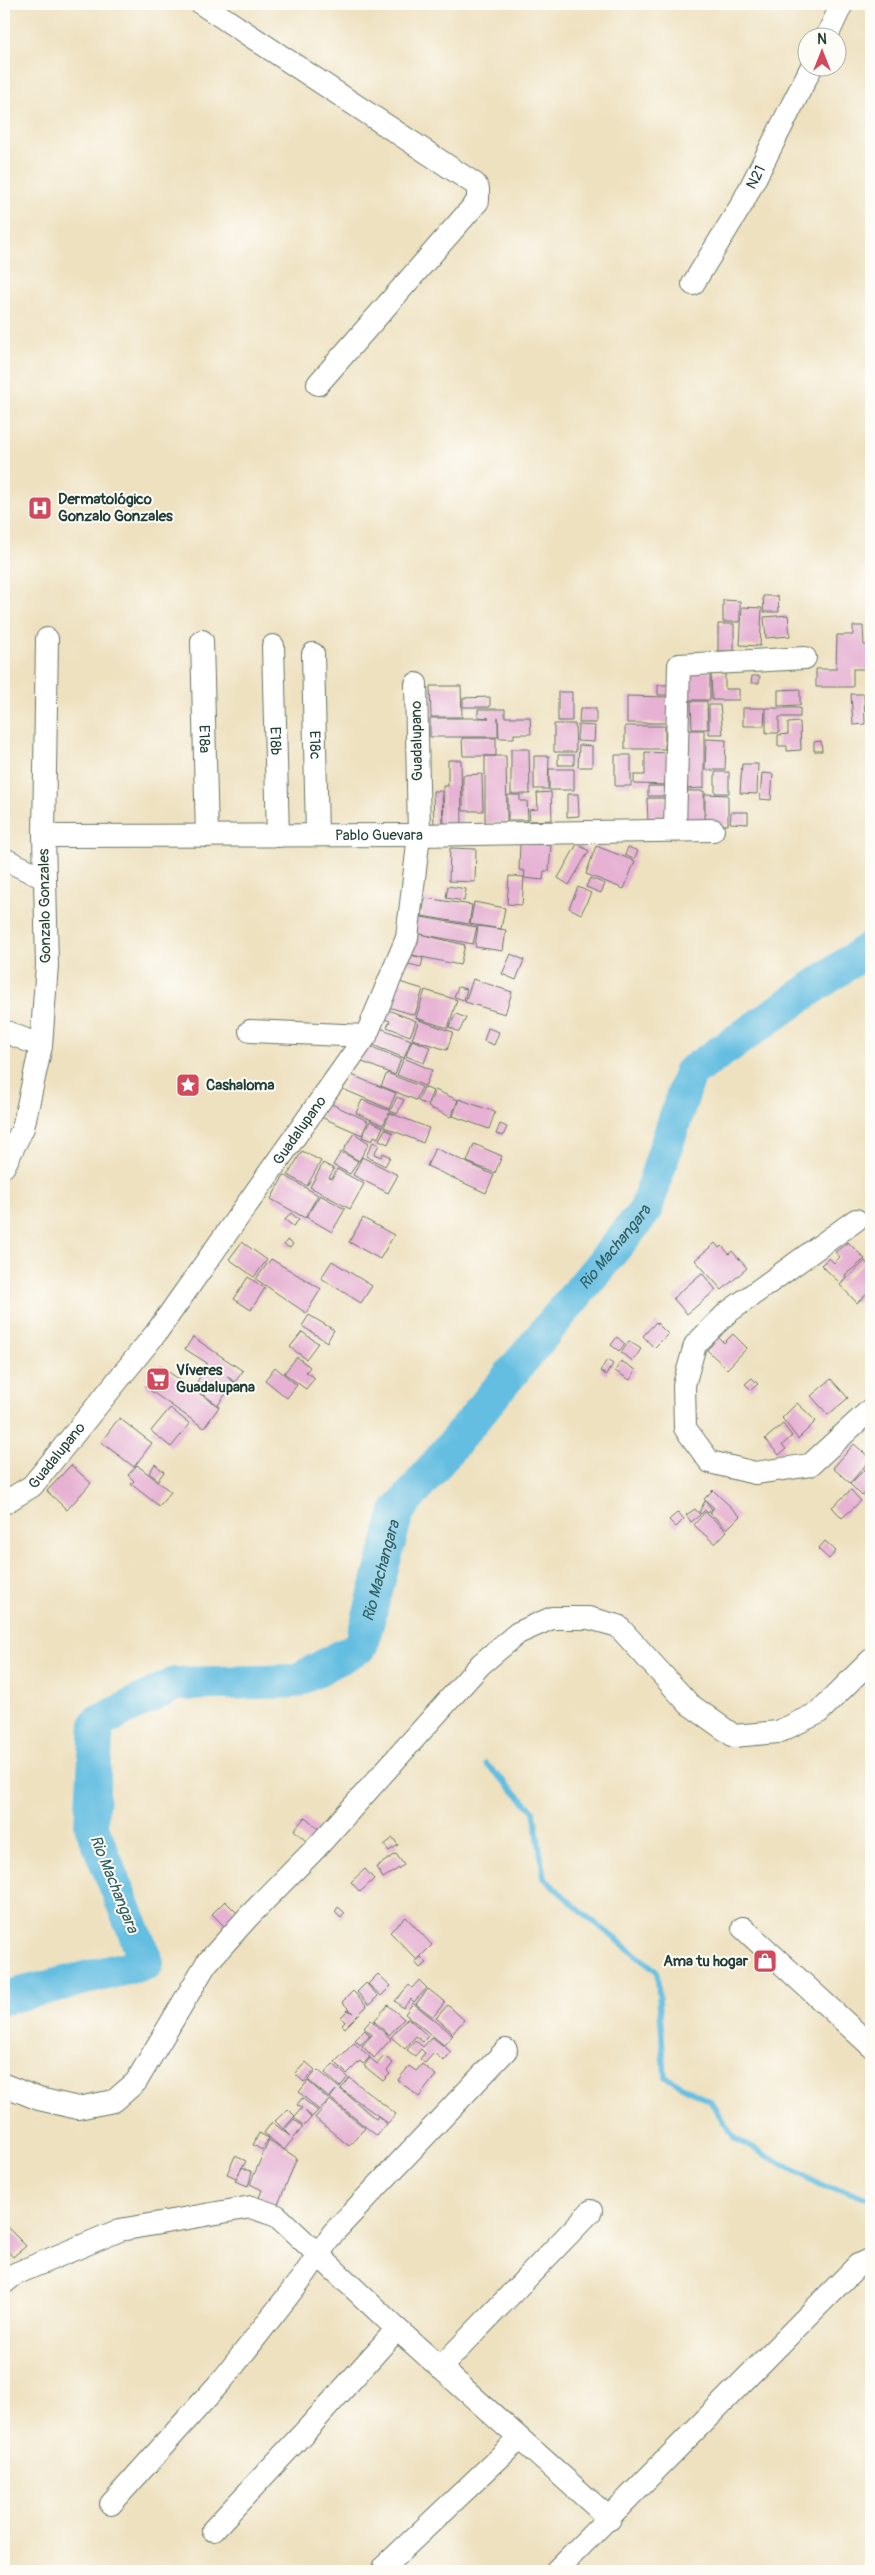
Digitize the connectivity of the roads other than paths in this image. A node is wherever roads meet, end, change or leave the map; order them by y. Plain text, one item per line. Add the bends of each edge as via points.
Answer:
1 (202, 4) edge
2 (842, 4) edge
3 (831, 28) edge
4 (806, 78) edge
5 (693, 284) dead end
6 (318, 384) dead end
7 (47, 638) dead end
8 (202, 641) dead end
9 (273, 646) dead end
10 (313, 654) dead end
11 (805, 658) dead end
12 (416, 684) dead end
13 (675, 830) junction
14 (713, 830) dead end
15 (317, 835) junction
16 (419, 835) junction
17 (44, 836) junction
18 (207, 836) junction
19 (278, 836) junction
20 (4, 859) edge
21 (44, 878) junction
22 (4, 1031) edge
23 (250, 1031) dead end
24 (366, 1036) junction
25 (41, 1046) junction
26 (4, 1166) edge
27 (856, 1220) dead end
28 (871, 1409) edge
29 (4, 1503) edge
30 (871, 1660) edge
31 (743, 1928) dead end
32 (871, 2046) edge
33 (506, 2050) dead end
34 (4, 2086) edge
35 (592, 2211) dead end
36 (317, 2254) junction
37 (871, 2259) edge
38 (4, 2283) edge
39 (396, 2329) junction
40 (440, 2368) junction
41 (519, 2439) junction
42 (112, 2504) dead end
43 (610, 2519) junction
44 (213, 2530) dead end
45 (385, 2566) dead end
46 (556, 2571) edge

1 - 6 street via 478,189 478,201
2 - 3 street
4 - 5 street, N21 via 742,204
7 - 17 street, Gonzalo Gonzales
8 - 18 street, E18a
9 - 19 street, E18b
10 - 15 street, E18c
11 - 13 street via 685,663 679,666
12 - 16 street, Guadalupano
13 - 14 street, Pablo Guevara
13 - 16 street, Pablo Guevara
15 - 16 street, Pablo Guevara
15 - 19 street, Pablo Guevara
16 - 24 street, Guadalupano via 407,938
17 - 18 street, Pablo Guevara
17 - 21 street, Gonzalo Gonzales
18 - 19 street, Pablo Guevara
20 - 21 street
21 - 25 street, Gonzalo Gonzales via 47,965
22 - 25 street
23 - 24 street
24 - 29 street, Guadalupano via 156,1333 32,1486
25 - 26 street, Gonzalo Gonzales via 23,1128
27 - 28 street via 727,1313 695,1345 684,1386 685,1428 710,1462 755,1473 810,1465
30 - 34 street via 818,1713 778,1732 734,1736 689,1704 618,1626 589,1618 552,1618 518,1633 481,1664 317,1847 206,1964 136,2082 114,2101 78,2108
31 - 32 street
33 - 36 street via 333,2233
35 - 40 street
36 - 38 street via 277,2216 251,2207 120,2230 15,2274
36 - 39 street
36 - 42 street via 224,2378
37 - 43 street via 858,2265
39 - 40 street
39 - 44 street
40 - 41 street
41 - 43 street
41 - 45 street
43 - 46 street

